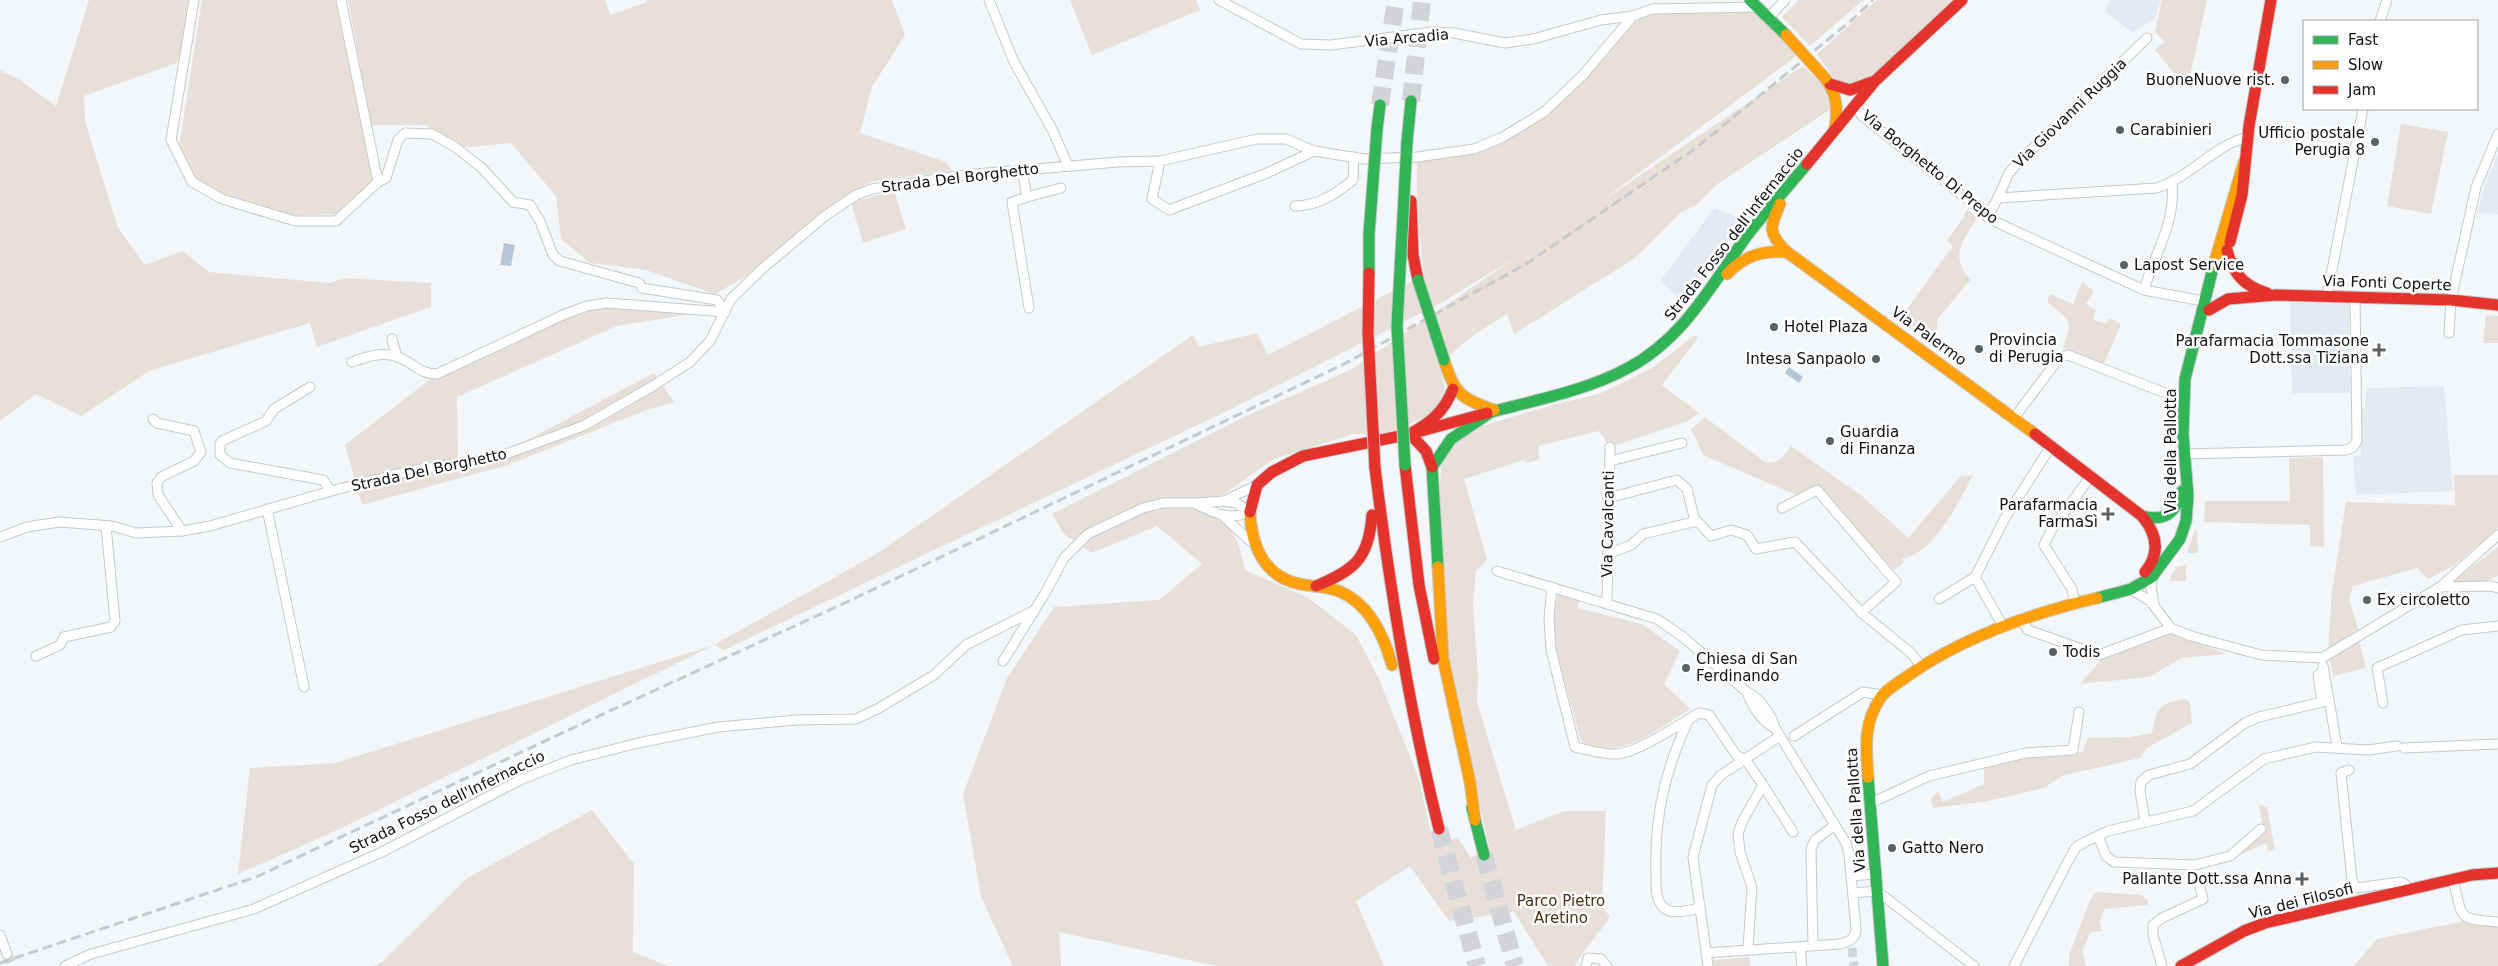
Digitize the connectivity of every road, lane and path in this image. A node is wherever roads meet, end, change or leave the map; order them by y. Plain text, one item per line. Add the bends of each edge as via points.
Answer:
1 (194, 0) edge
2 (341, 0) edge
3 (989, 0) edge
4 (1219, 0) edge
5 (1785, 0) edge
6 (1962, 0) edge
7 (2271, 0) edge
8 (2388, 0) edge
9 (1754, 4) edge
10 (1633, 16) junction
11 (1769, 17) junction
12 (2380, 20) edge
13 (2147, 38) dead end
14 (1828, 81) junction
15 (1875, 81) junction
16 (1411, 101) tunnel mouth
17 (1855, 104) junction
18 (1380, 105) tunnel mouth
19 (2363, 110) edge
20 (1834, 128) junction
21 (2498, 134) edge
22 (2247, 137) junction
23 (1406, 142) junction
24 (1314, 151) junction
25 (1354, 157) junction
26 (1160, 161) junction
27 (2244, 162) junction
28 (1068, 166) junction
29 (1022, 170) junction
30 (378, 182) junction
31 (2172, 182) junction
32 (1060, 188) dead end
33 (1784, 189) junction
34 (1027, 197) junction
35 (1998, 198) junction
36 (1295, 206) dead end
37 (1987, 217) junction
38 (2227, 250) junction
39 (1787, 252) junction
40 (2144, 290) junction
41 (2276, 295) junction
42 (2327, 296) junction
43 (2355, 297) junction
44 (1705, 298) junction
45 (2451, 300) junction
46 (2206, 305) junction
47 (2498, 306) edge
48 (1029, 308) dead end
49 (725, 312) junction
50 (2449, 333) dead end
51 (392, 339) dead end
52 (397, 356) junction
53 (352, 362) dead end
54 (310, 387) dead end
55 (1452, 389) junction
56 (2183, 400) junction
57 (1494, 410) junction
58 (2014, 418) junction
59 (153, 419) dead end
60 (1410, 434) junction
61 (1682, 443) dead end
62 (2051, 446) junction
63 (1610, 447) dead end
64 (2184, 454) junction
65 (1610, 461) junction
66 (1432, 467) junction
67 (1371, 469) junction
68 (2185, 473) junction
69 (2091, 476) junction
70 (1257, 485) junction
71 (331, 491) junction
72 (1608, 498) junction
73 (1224, 500) junction
74 (1196, 504) junction
75 (1782, 508) dead end
76 (268, 510) junction
77 (1250, 512) junction
78 (1223, 516) junction
79 (2142, 516) junction
80 (1695, 521) junction
81 (106, 526) junction
82 (182, 531) junction
83 (2498, 535) edge
84 (0, 537) edge
85 (1253, 544) junction
86 (1608, 554) junction
87 (1497, 571) dead end
88 (2152, 576) junction
89 (1975, 577) junction
90 (1316, 586) junction
91 (1552, 587) junction
92 (2440, 587) junction
93 (2498, 588) edge
94 (2132, 589) junction
95 (1939, 599) dead end
96 (1607, 602) junction
97 (2079, 602) junction
98 (2154, 608) junction
99 (1033, 611) junction
100 (1862, 613) junction
101 (2021, 620) junction
102 (2003, 626) junction
103 (2498, 626) edge
104 (2171, 628) junction
105 (36, 656) dead end
106 (2322, 658) junction
107 (1003, 662) dead end
108 (1921, 666) junction
109 (2324, 670) junction
110 (304, 687) dead end
111 (1882, 695) junction
112 (2384, 703) dead end
113 (2079, 712) dead end
114 (1689, 718) junction
115 (1778, 732) junction
116 (1794, 736) dead end
117 (2498, 744) edge
118 (2337, 746) junction
119 (1745, 759) junction
120 (1423, 768) junction
121 (2349, 770) dead end
122 (1763, 785) junction
123 (1871, 803) junction
124 (1475, 820) junction
125 (2145, 822) junction
126 (1835, 825) junction
127 (1439, 829) tunnel mouth
128 (2261, 829) dead end
129 (1793, 832) dead end
130 (2098, 836) junction
131 (1484, 855) tunnel mouth
132 (2498, 873) edge
133 (1876, 874) junction
134 (1851, 876) junction
135 (2452, 880) junction
136 (2199, 883) dead end
137 (2407, 890) junction
138 (1877, 892) junction
139 (1853, 893) junction
140 (1700, 908) junction
141 (2498, 922) edge
142 (0, 935) edge
143 (1814, 946) junction
144 (1800, 947) junction
145 (1748, 949) junction
146 (1706, 953) junction
147 (7, 954) tunnel mouth
148 (65, 966) edge
149 (1586, 966) edge
150 (1607, 966) edge
151 (1708, 966) edge
152 (1802, 966) edge
153 (1883, 966) edge
154 (1974, 966) edge
155 (2014, 966) edge
156 (2162, 966) edge
157 (2181, 966) edge

1 - 30 street via 172,140 192,182 222,199 296,221 336,221
2 - 30 street
3 - 28 street via 1014,62 1053,130
4 - 10 street, Via Arcadia via 1301,44 1331,45 1432,32 1504,43 1601,20
5 - 11 street
6 - 15 main road, Strada Fosso dell'Infernaccio
7 - 22 main road
8 - 12 street
9 - 10 street via 1652,9
9 - 11 main road
10 - 25 street, Strada Del Borghetto via 1582,76 1544,112 1503,137 1474,149 1417,157
11 - 14 main road, bridge
13 - 35 street, Via Giovanni Ruggia via 2017,164 2009,173
14 - 15 main road via 1837,88 1850,90
14 - 20 main road via 1836,100
15 - 17 main road, Strada Fosso dell'Infernaccio
16 - 23 main road
17 - 20 main road, Strada Fosso dell'Infernaccio
17 - 37 street, Via Borghetto Di Prepo via 1862,116
18 - 67 main road, bridge via 1369,234
19 - 42 street
20 - 33 main road, Strada Fosso dell'Infernaccio
21 - 45 street via 2476,187
22 - 27 main road
22 - 31 street via 2234,140
23 - 55 main road, bridge via 1411,181 1413,256
23 - 124 main road, bridge via 1398,373 1411,526 1426,625
24 - 25 street, Strada Del Borghetto
24 - 26 street, Strada Del Borghetto via 1286,139 1257,139
24 - 26 street via 1267,173 1168,210 1152,198
25 - 36 street via 1353,180 1335,194 1304,206
26 - 28 street, Strada Del Borghetto
27 - 38 main road via 2245,179 2240,207
27 - 46 main road
28 - 29 street, Strada Del Borghetto
29 - 34 street
29 - 49 street, Strada Del Borghetto via 964,174 872,189 856,195 825,216 763,268 731,299
30 - 49 street via 386,178 398,140 406,132 432,134 482,168 513,202 530,205 553,255 560,261 639,283 642,288 717,300
31 - 35 street via 2145,190
31 - 40 street via 2171,218
32 - 34 street
33 - 39 main road, Via Palermo via 1770,226 1774,240
33 - 44 main road, Strada Fosso dell'Infernaccio
34 - 48 street via 1012,202
35 - 37 street, Via Giovanni Ruggia
37 - 40 street, Via Borghetto Di Prepo
38 - 41 main road, Via Fonti Coperte via 2232,267 2242,282 2255,290
38 - 46 main road
39 - 44 main road via 1764,251 1748,256 1732,268
39 - 58 main road, Via Palermo
40 - 46 street, Via Borghetto Di Prepo
41 - 42 main road, Via Fonti Coperte
41 - 46 main road, Via Fonti Coperte via 2228,299
42 - 43 main road, Via Fonti Coperte
43 - 45 main road, Via Fonti Coperte
43 - 64 street via 2357,441 2353,447 2346,450
44 - 57 main road, Strada Fosso dell'Infernaccio via 1670,339 1627,369 1572,390
45 - 47 main road, Via Fonti Coperte
45 - 50 street
46 - 56 main road, Via della Pallotta via 2198,323
49 - 52 street via 607,303 565,314 437,374 426,374
49 - 71 street, Strada Del Borghetto via 710,341 690,362 583,426 495,458 409,471
51 - 52 street
52 - 53 street via 376,354
54 - 71 street via 274,409 266,421 222,441 220,455 230,463 323,480
55 - 57 main road via 1473,403
55 - 60 main road via 1449,401 1437,418
56 - 58 street via 2068,355 2060,357
56 - 64 main road, Via della Pallotta
57 - 60 main road, Strada Fosso dell'Infernaccio
57 - 66 main road via 1449,439
58 - 62 main road, Via Palermo
59 - 82 street via 157,423 194,431 199,441 201,452 194,461 161,477 157,483 158,495
60 - 66 main road via 1426,452
60 - 70 main road, Strada Fosso dell'Infernaccio via 1303,456 1272,472
61 - 65 street
62 - 69 main road, Via Palermo
62 - 89 street via 2005,518
63 - 65 street, Via Cavalcanti
64 - 68 main road, Via della Pallotta
65 - 72 street, Via Cavalcanti
66 - 124 main road via 1443,658
67 - 90 main road via 1371,538 1365,554 1344,574
67 - 120 main road via 1395,622
68 - 79 main road via 2177,509 2164,518
68 - 88 main road, Via della Pallotta via 2188,496 2186,521 2180,539
69 - 79 main road, Via Palermo
69 - 97 street via 2044,545
70 - 73 street, Strada Fosso dell'Infernaccio
70 - 77 main road
71 - 76 street, Strada Del Borghetto
72 - 80 street via 1676,480 1687,489
72 - 86 street, Via Cavalcanti
73 - 74 street, Strada Fosso dell'Infernaccio
73 - 77 street
74 - 78 street, Strada Fosso dell'Infernaccio
74 - 99 street, Strada Fosso dell'Infernaccio via 1163,503 1143,508 1088,534 1064,558
75 - 100 street via 1817,490 1896,582
76 - 82 street, Strada Del Borghetto
76 - 110 street
77 - 78 street via 1234,517
77 - 85 main road
78 - 85 street
79 - 97 main road via 2155,537 2156,559 2138,578
80 - 86 street via 1643,534 1631,545
80 - 100 street via 1711,536 1732,530 1747,535 1756,549 1795,542
81 - 82 street, Strada Del Borghetto via 136,533
81 - 84 street, Strada Del Borghetto via 59,522 27,527
81 - 105 street via 115,621 111,627 64,637 60,645
83 - 92 street
85 - 90 main road via 1283,579
86 - 96 street, Via Cavalcanti
87 - 91 street
88 - 94 main road, Via della Pallotta
88 - 98 street
89 - 95 street
89 - 102 street
90 - 120 main road via 1342,593 1371,617 1382,632 1408,731
91 - 96 street
91 - 114 street via 1550,650 1576,747 1618,754 1632,750
92 - 93 street
92 - 106 street
94 - 97 main road, Via della Pallotta
94 - 98 street
96 - 115 street via 1657,619 1738,683 1768,724
97 - 101 main road, Via della Pallotta
98 - 104 street
99 - 107 street
99 - 148 street, Strada Fosso dell'Infernaccio via 966,645 934,675 856,719 797,720 718,728 571,760 520,780 382,852 254,909 91,954
100 - 108 street via 1911,653
101 - 102 main road, Via della Pallotta
101 - 104 street via 2028,630 2099,655
102 - 108 main road, Via della Pallotta
103 - 112 street via 2462,630 2377,668
104 - 106 street via 2261,655
106 - 109 street
108 - 111 main road, Via della Pallotta
109 - 118 street
109 - 125 street via 2318,675 2322,702 2259,717 2245,723 2190,764 2149,775 2141,782 2140,790
111 - 116 street via 1864,692
111 - 123 main road, Via della Pallotta via 1869,721 1865,739
113 - 123 street via 2073,750 2026,753 1929,776
114 - 119 street via 1700,713 1709,715 1737,756
114 - 140 street via 1671,762 1660,804 1655,837 1656,886 1659,901 1667,910
115 - 119 street
115 - 126 street
117 - 118 street via 2368,750
118 - 125 street via 2316,747 2264,759 2193,811
119 - 122 street
119 - 140 street via 1712,785 1693,857
120 - 127 main road
121 - 137 street, Via dei Filosofi via 2341,773 2352,880 2356,888 2401,882
122 - 129 street
122 - 145 street via 1742,822 1738,836 1752,887
123 - 133 main road, Via della Pallotta
124 - 131 main road
125 - 130 street
126 - 134 street via 1848,848
126 - 143 street via 1815,840 1811,849
128 - 130 street via 2230,856 2195,865 2114,862 2106,856
130 - 155 street via 2076,847
132 - 135 main road, Via dei Filosofi
133 - 134 street
133 - 138 main road, Via della Pallotta
134 - 139 street
135 - 137 main road, Via dei Filosofi
135 - 141 street via 2462,914 2469,920
136 - 156 street via 2203,900 2153,925
137 - 157 main road, Via dei Filosofi via 2253,927
138 - 139 street
138 - 153 main road, Via della Pallotta
138 - 154 street
139 - 143 street via 1856,929 1851,945
140 - 146 street
142 - 147 street
143 - 144 street
144 - 145 street
144 - 152 street
145 - 146 street
146 - 151 street
149 - 150 street via 1588,958 1601,959

